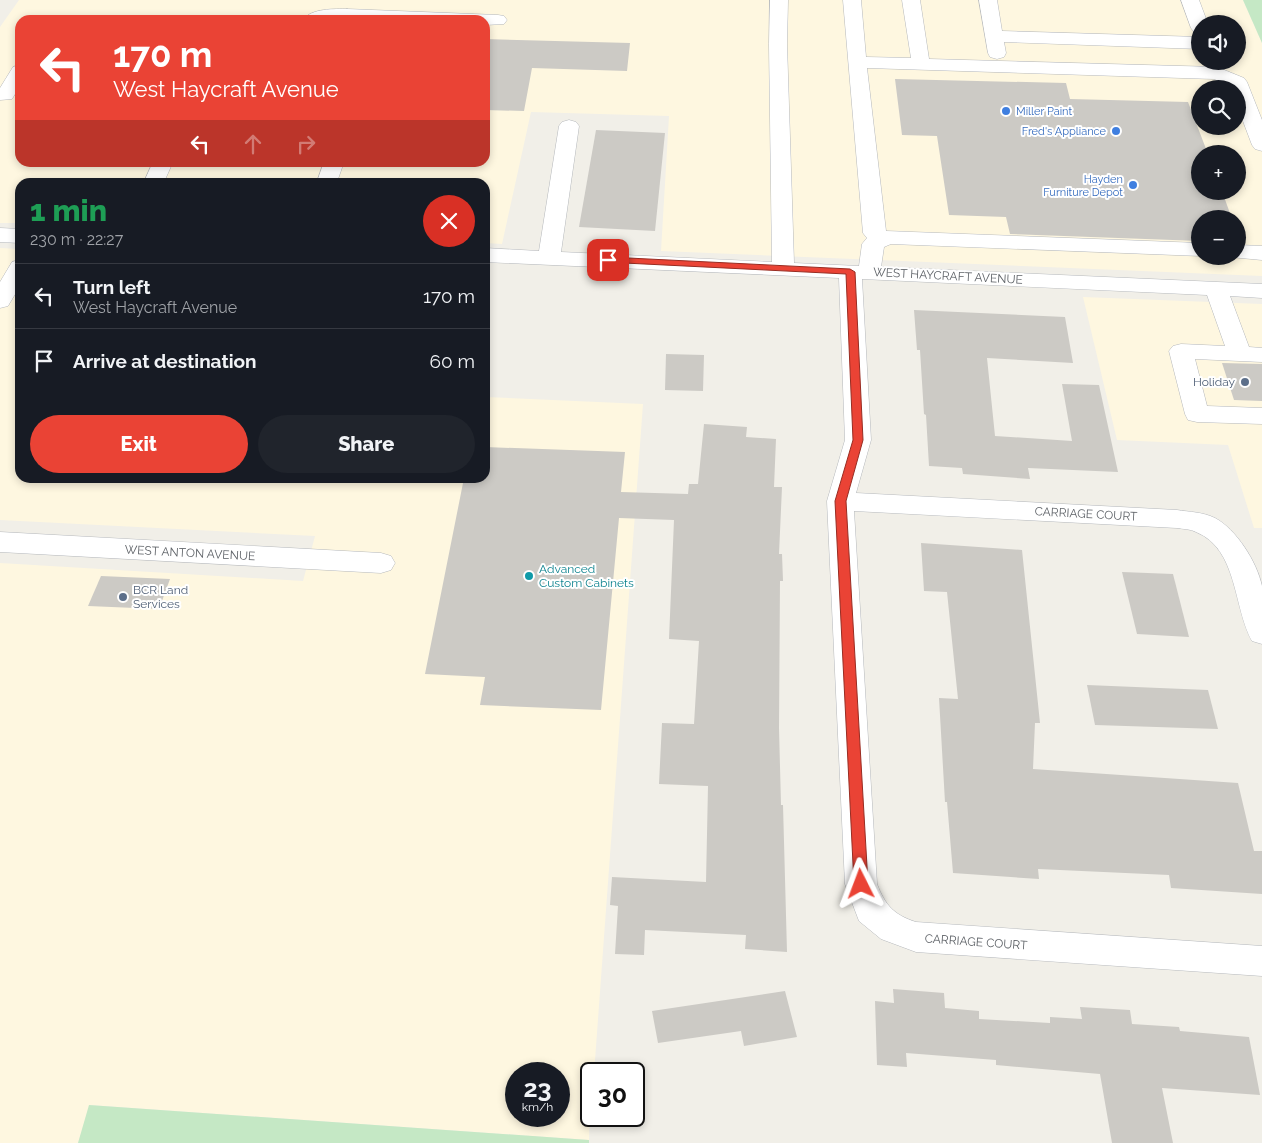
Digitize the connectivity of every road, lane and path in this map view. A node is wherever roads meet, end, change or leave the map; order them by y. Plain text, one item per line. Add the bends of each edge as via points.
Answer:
1 (779, 0) edge
2 (852, 0) edge
3 (911, 0) edge
4 (988, 0) edge
5 (1190, 0) edge
6 (328, 15) edge
7 (346, 15) edge
8 (1195, 15) edge
9 (490, 20) edge
10 (498, 20) dead end
11 (995, 36) junction
12 (1191, 43) edge
13 (857, 62) junction
14 (921, 65) junction
15 (998, 67) junction
16 (1191, 67) edge
17 (1219, 70) edge
18 (15, 81) edge
19 (8, 95) edge
20 (568, 126) dead end
21 (1262, 145) edge
22 (0, 235) edge
23 (15, 236) edge
24 (883, 239) junction
25 (1191, 250) edge
26 (1246, 252) edge
27 (1262, 253) edge
28 (490, 255) edge
29 (549, 257) junction
30 (783, 269) junction
31 (860, 272) junction
32 (15, 276) edge
33 (1216, 289) junction
34 (1262, 291) edge
35 (0, 302) edge
36 (1251, 354) edge
37 (1262, 416) edge
38 (840, 501) junction
39 (0, 542) edge
40 (381, 563) dead end
41 (1262, 633) edge
42 (1262, 961) edge

1 - 30 street
2 - 13 street
3 - 14 street
4 - 11 street
5 - 8 street
6 - 7 street
9 - 10 street
11 - 12 street
11 - 15 street
13 - 14 street
13 - 24 street via 874,233
14 - 15 street
15 - 16 street
17 - 21 street via 1237,82
18 - 19 street
20 - 29 street
22 - 23 street
24 - 25 street
24 - 31 street, CARRIAGE COURT via 873,244
26 - 27 street
28 - 29 street, WEST HAYCRAFT AVENUE
29 - 30 street, WEST HAYCRAFT AVENUE
30 - 31 street, WEST HAYCRAFT AVENUE
31 - 33 street, WEST HAYCRAFT AVENUE
31 - 38 street, CARRIAGE COURT via 858,440
32 - 35 street
33 - 34 street, WEST HAYCRAFT AVENUE
33 - 36 street
36 - 37 street via 1181,352 1197,414
38 - 41 street, CARRIAGE COURT via 1177,519 1204,524 1223,536 1233,548
38 - 42 street, CARRIAGE COURT via 861,884 871,911 894,929 916,938
39 - 40 street, WEST ANTON AVENUE

